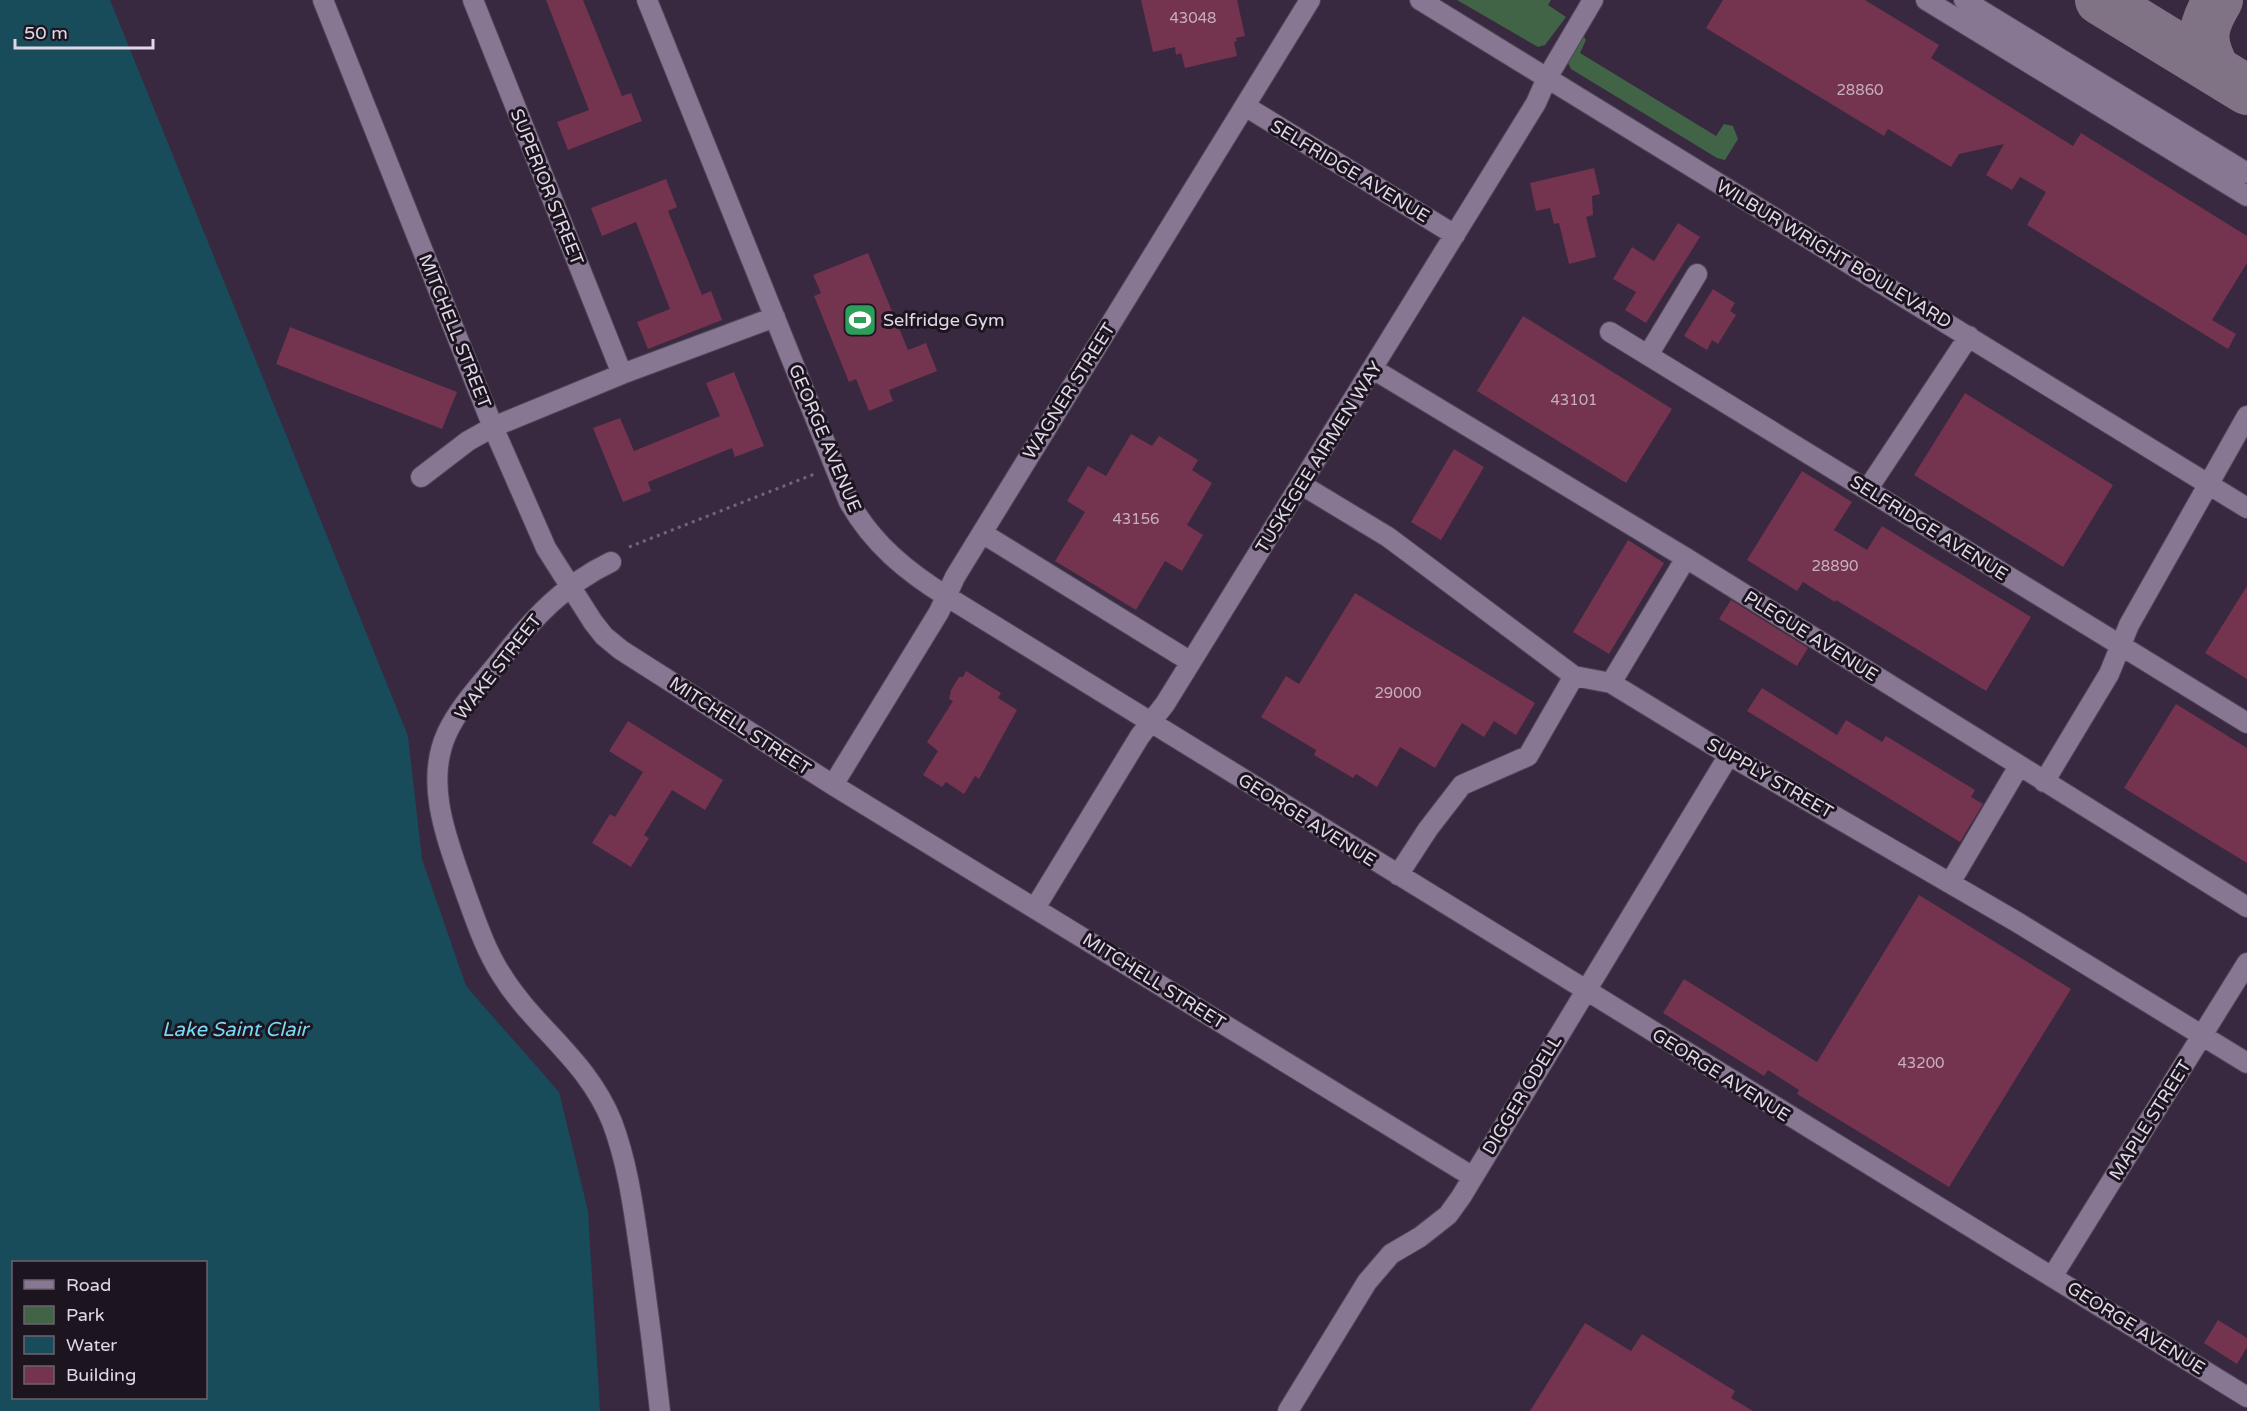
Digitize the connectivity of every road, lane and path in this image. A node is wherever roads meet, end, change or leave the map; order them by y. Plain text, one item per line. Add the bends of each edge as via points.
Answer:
1 (323, 0) edge
2 (472, 0) edge
3 (648, 0) edge
4 (1310, 0) edge
5 (1420, 0) edge
6 (1593, 0) edge
7 (1926, 0) edge
8 (1964, 0) edge
9 (1547, 78) junction
10 (1245, 106) junction
11 (2247, 173) edge
12 (2247, 196) edge
13 (1455, 235) junction
14 (1697, 274) dead end
15 (775, 317) junction
16 (1611, 332) dead end
17 (1969, 336) junction
18 (1648, 355) junction
19 (1373, 369) junction
20 (622, 374) junction
21 (2247, 416) edge
22 (493, 427) junction
23 (821, 471) dead end
24 (421, 477) dead end
25 (2208, 483) junction
26 (1302, 485) junction
27 (1867, 490) junction
28 (2247, 508) edge
29 (982, 533) junction
30 (630, 547) dead end
31 (1686, 558) junction
32 (611, 562) dead end
33 (569, 586) junction
34 (946, 596) junction
35 (2121, 646) junction
36 (1191, 662) junction
37 (1574, 676) junction
38 (1611, 683) junction
39 (1151, 723) junction
40 (2247, 723) edge
41 (1729, 755) junction
42 (2019, 766) junction
43 (2044, 782) junction
44 (833, 785) junction
45 (1398, 875) junction
46 (1950, 884) junction
47 (2247, 907) edge
48 (1035, 908) junction
49 (2247, 963) edge
50 (1586, 991) junction
51 (2202, 1035) junction
52 (2247, 1063) edge
53 (1473, 1177) junction
54 (2052, 1277) junction
55 (2247, 1397) edge
56 (660, 1411) edge
57 (1288, 1411) edge

1 - 22 street, MITCHELL STREET
2 - 20 street, SUPERIOR STREET
3 - 15 street, GEORGE AVENUE
4 - 10 street, WAGNER STREET
5 - 9 street, WILBUR WRIGHT BOULEVARD
6 - 9 street, TUSKEGEE AIRMEN WAY
7 - 12 street
8 - 11 street
9 - 13 street, TUSKEGEE AIRMEN WAY via 1536,103
9 - 17 street, WILBUR WRIGHT BOULEVARD
10 - 13 street, SELFRIDGE AVENUE
10 - 29 street, WAGNER STREET
13 - 19 street, TUSKEGEE AIRMEN WAY
14 - 18 street
15 - 20 street
15 - 34 street, GEORGE AVENUE via 859,519 892,558
16 - 18 street, SELFRIDGE AVENUE
17 - 25 street, WILBUR WRIGHT BOULEVARD
17 - 27 street
18 - 27 street, SELFRIDGE AVENUE
19 - 26 street, TUSKEGEE AIRMEN WAY
19 - 31 street, PLEGUE AVENUE
20 - 22 street
21 - 25 street
22 - 24 street
22 - 33 street, MITCHELL STREET via 546,548
23 - 30 path
25 - 28 street, WILBUR WRIGHT BOULEVARD
25 - 35 street
26 - 36 street, TUSKEGEE AIRMEN WAY
26 - 37 street, SUPPLY STREET via 1388,537
27 - 35 street, SELFRIDGE AVENUE
29 - 34 street, WAGNER STREET
29 - 36 street
31 - 38 street
31 - 42 street, PLEGUE AVENUE
32 - 33 street, WAKE STREET
33 - 44 street, MITCHELL STREET via 612,644
33 - 56 street, WAKE STREET via 528,624 457,716 441,755 440,810 481,936 501,974 576,1060 612,1122 633,1206
34 - 39 street, GEORGE AVENUE
34 - 44 street, WAGNER STREET
35 - 40 street, SELFRIDGE AVENUE
35 - 43 street via 2109,674
36 - 39 street, TUSKEGEE AIRMEN WAY
37 - 38 street, SUPPLY STREET
37 - 45 street via 1528,756 1462,785
38 - 41 street, SUPPLY STREET
39 - 45 street, GEORGE AVENUE
39 - 48 street, TUSKEGEE AIRMEN WAY
41 - 46 street, SUPPLY STREET
41 - 50 street, DIGGER ODELL
42 - 43 street, PLEGUE AVENUE
42 - 46 street
43 - 47 street, PLEGUE AVENUE
44 - 48 street, MITCHELL STREET
45 - 50 street, GEORGE AVENUE
46 - 51 street, SUPPLY STREET
48 - 53 street, MITCHELL STREET
49 - 51 street, MAPLE STREET
50 - 53 street, DIGGER ODELL
50 - 54 street, GEORGE AVENUE
51 - 52 street, SUPPLY STREET
51 - 54 street, MAPLE STREET
53 - 57 street, DIGGER ODELL via 1448,1215 1390,1254 1367,1282
54 - 55 street, GEORGE AVENUE

